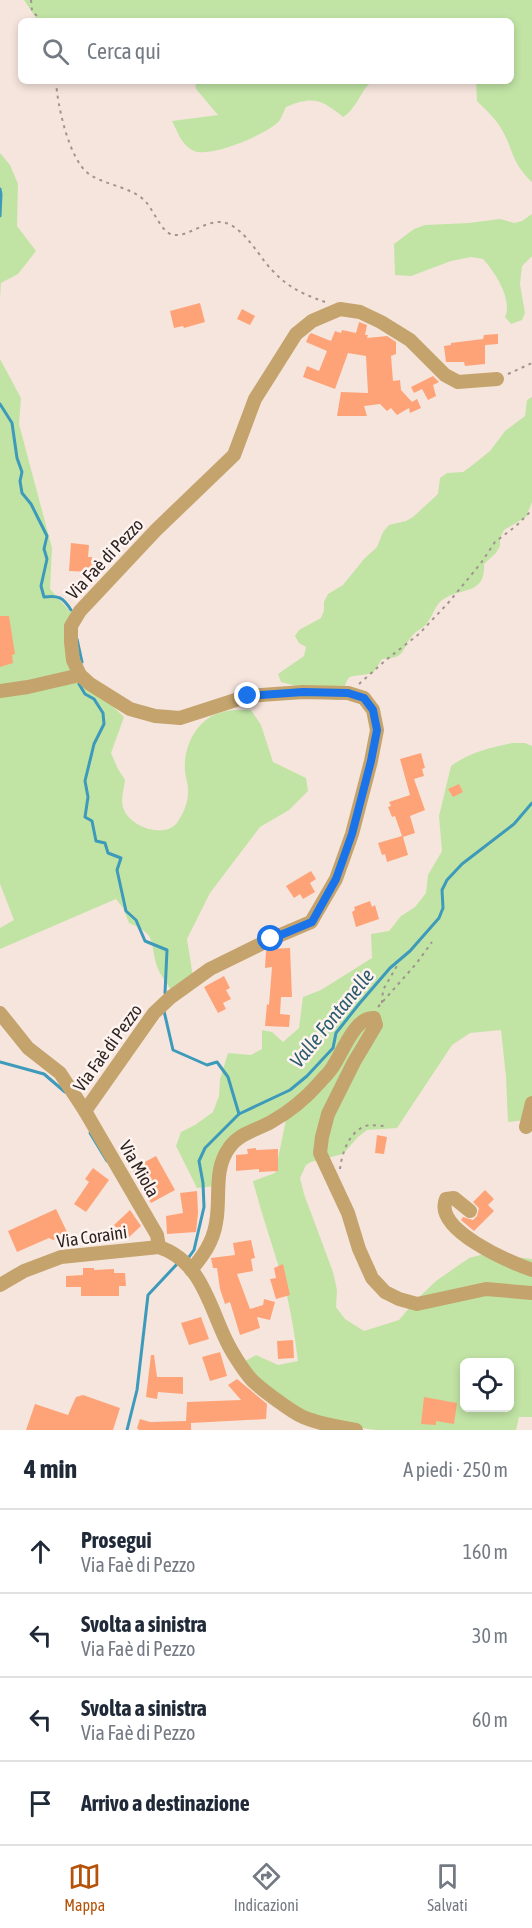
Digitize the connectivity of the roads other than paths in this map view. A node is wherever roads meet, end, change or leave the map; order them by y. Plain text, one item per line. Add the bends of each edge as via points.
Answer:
1 (497, 379) road end
2 (80, 675) junction
3 (0, 692) edge
4 (0, 1013) edge
5 (532, 1103) edge
6 (85, 1111) junction
7 (526, 1126) dead end
8 (470, 1211) dead end
9 (159, 1247) junction
10 (532, 1269) edge
11 (191, 1270) junction
12 (0, 1285) edge
13 (532, 1293) edge
14 (356, 1430) edge

1 - 2 street, Via Faè di Pezzo via 458,382 410,340 360,312 340,309 312,321 296,334 255,399 234,455 80,610 71,626 73,660
2 - 3 street
2 - 6 street, Via Faè di Pezzo via 130,709 180,718 248,696 348,693 364,698 373,710 377,730 352,834 336,879 312,922 210,969 171,997 154,1013
4 - 6 street, Via Miola via 28,1048 60,1073
5 - 7 street
6 - 9 street, Via Miola via 157,1235
8 - 10 street via 454,1198 446,1198 443,1204 455,1226 476,1245
9 - 11 street via 172,1251
9 - 12 street, Via Coraini via 60,1257 24,1270
11 - 13 street via 212,1239 217,1221 220,1163 230,1146 251,1130 270,1123 313,1089 333,1068 361,1022 374,1018 376,1025 328,1114 321,1153 372,1278 385,1292 417,1304 486,1289
11 - 14 street via 207,1294 226,1342 251,1379 300,1416

